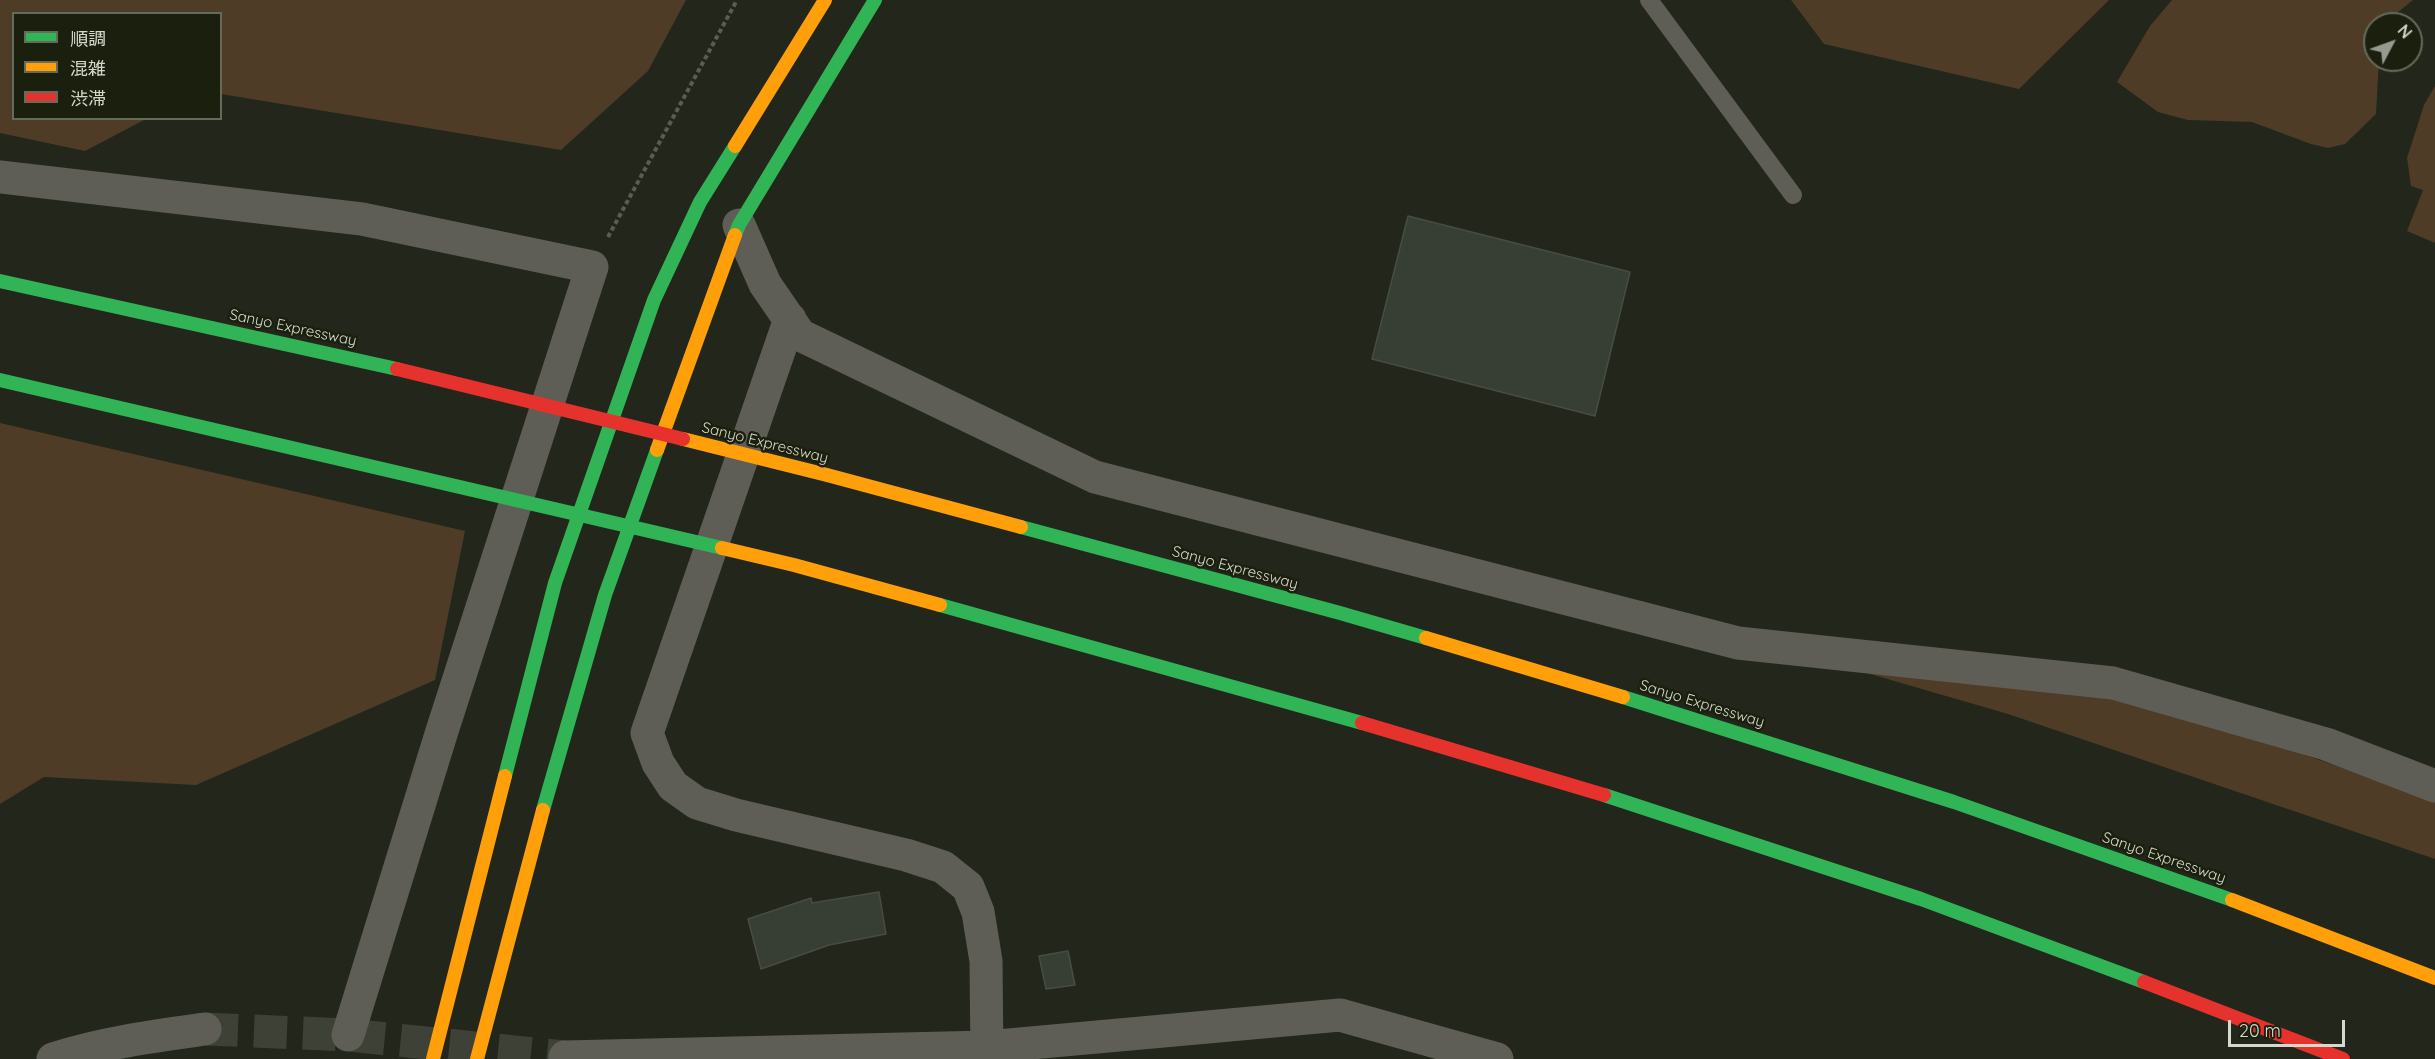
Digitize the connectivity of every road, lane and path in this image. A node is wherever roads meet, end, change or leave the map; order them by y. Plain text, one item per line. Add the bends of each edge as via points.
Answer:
1 (737, 0) edge
2 (825, 0) edge
3 (874, 0) edge
4 (1649, 0) edge
5 (0, 177) edge
6 (1793, 195) dead end
7 (739, 225) junction
8 (592, 267) junction
9 (0, 281) edge
10 (790, 319) junction
11 (0, 380) edge
12 (2435, 786) edge
13 (2435, 978) edge
14 (205, 1029) tunnel mouth
15 (348, 1035) dead end
16 (987, 1053) edge
17 (54, 1059) edge
18 (433, 1059) edge
19 (477, 1059) edge
20 (565, 1059) edge
21 (1497, 1059) edge
22 (2343, 1059) edge

1 - 8 path
2 - 18 main road via 700,202 654,300 555,583
3 - 7 main road
4 - 6 lane
5 - 8 street via 362,219
7 - 10 street via 765,284
7 - 19 main road via 605,595 526,868
8 - 15 street
9 - 13 main road, Sanyo Expressway via 345,356 827,475 1340,613 1671,711 1987,813
10 - 12 street via 800,334 1095,477 1738,643 2113,683 2326,744
10 - 16 street via 647,733 658,763 673,786 698,803 906,855 944,867 968,887 978,912 986,961
11 - 22 main road via 794,565 1313,709 1634,804 1921,899
14 - 17 street
16 - 20 street
16 - 21 street via 1340,1015

